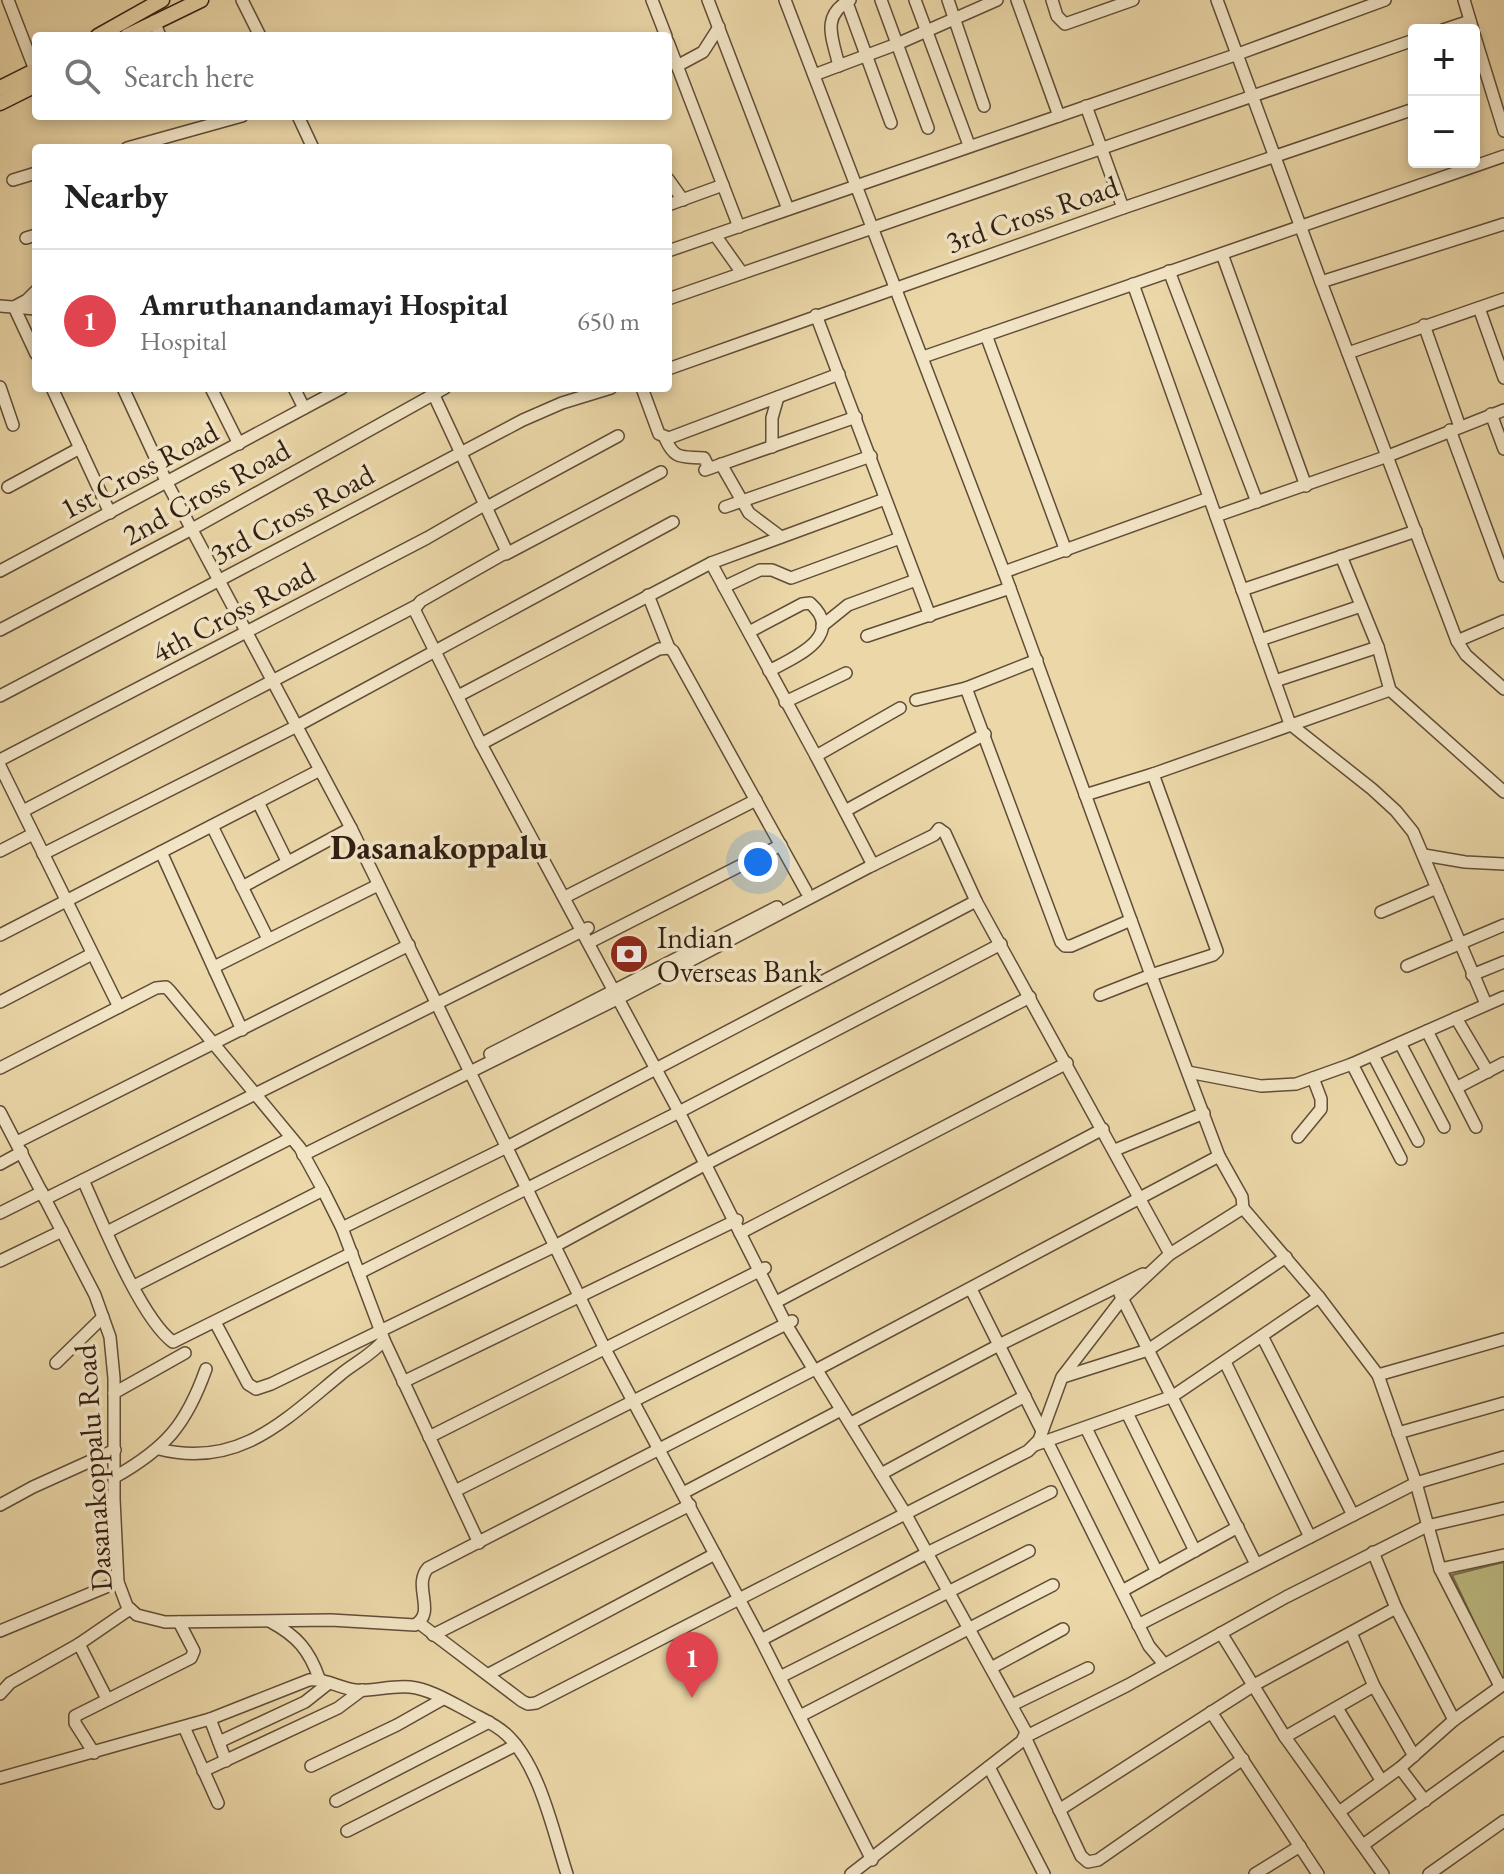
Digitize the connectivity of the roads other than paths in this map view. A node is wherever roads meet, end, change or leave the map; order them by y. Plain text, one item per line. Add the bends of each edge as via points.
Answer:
1 (8, 0) edge
2 (161, 0) edge
3 (201, 0) edge
4 (242, 0) edge
5 (652, 0) edge
6 (708, 0) edge
7 (785, 0) edge
8 (881, 0) edge
9 (915, 0) edge
10 (948, 0) edge
11 (997, 0) edge
12 (1017, 0) edge
13 (1052, 0) edge
14 (1133, 0) edge
15 (1217, 0) edge
16 (1385, 0) edge
17 (1464, 0) edge
18 (848, 1) edge
19 (1102, 5) edge
20 (169, 14) junction
21 (954, 18) junction
22 (154, 21) junction
23 (1471, 24) edge
24 (719, 27) junction
25 (925, 31) junction
26 (105, 32) edge
27 (134, 32) edge
28 (158, 32) edge
29 (258, 32) edge
30 (664, 32) edge
31 (1408, 42) edge
32 (897, 44) junction
33 (672, 53) edge
34 (1238, 54) junction
35 (867, 56) junction
36 (1480, 56) edge
37 (32, 60) edge
38 (677, 66) junction
39 (839, 66) junction
40 (32, 72) edge
41 (814, 75) junction
42 (1488, 83) junction
43 (1480, 86) edge
44 (32, 87) edge
45 (0, 88) edge
46 (1254, 95) junction
47 (0, 103) edge
48 (984, 106) dead end
49 (1086, 106) junction
50 (1408, 111) edge
51 (1059, 116) junction
52 (191, 120) edge
53 (227, 120) edge
54 (300, 120) edge
55 (891, 123) dead end
56 (928, 128) dead end
57 (194, 129) junction
58 (1504, 131) edge
59 (141, 144) edge
60 (311, 144) edge
61 (969, 145) junction
62 (1102, 148) junction
63 (1276, 156) junction
64 (1504, 156) edge
65 (32, 174) edge
66 (13, 180) dead end
67 (672, 185) edge
68 (723, 185) junction
69 (856, 185) junction
70 (683, 200) junction
71 (672, 204) edge
72 (1123, 208) junction
73 (788, 209) junction
74 (1504, 224) edge
75 (739, 227) junction
76 (873, 227) junction
77 (1302, 227) junction
78 (715, 235) junction
79 (672, 250) edge
80 (1222, 254) junction
81 (1169, 271) junction
82 (742, 273) junction
83 (1321, 282) junction
84 (1133, 284) junction
85 (896, 288) junction
86 (32, 295) edge
87 (672, 298) edge
88 (1504, 299) edge
89 (0, 306) edge
90 (14, 307) junction
91 (1479, 308) junction
92 (32, 309) edge
93 (816, 315) junction
94 (1424, 325) junction
95 (986, 335) junction
96 (32, 345) edge
97 (1348, 353) junction
98 (923, 357) junction
99 (672, 368) edge
100 (839, 374) junction
101 (1504, 378) edge
102 (0, 387) edge
103 (54, 392) edge
104 (125, 392) edge
105 (213, 392) edge
106 (296, 392) edge
107 (334, 392) edge
108 (430, 392) edge
109 (432, 392) edge
110 (598, 392) edge
111 (643, 392) edge
112 (778, 397) junction
113 (304, 408) junction
114 (1504, 410) edge
115 (1491, 414) junction
116 (856, 417) junction
117 (13, 425) dead end
118 (1455, 428) junction
119 (618, 436) dead end
120 (665, 438) junction
121 (239, 444) junction
122 (772, 447) junction
123 (80, 448) junction
124 (1504, 449) edge
125 (460, 454) junction
126 (871, 456) junction
127 (1388, 456) junction
128 (712, 467) junction
129 (661, 472) dead end
130 (167, 483) junction
131 (1306, 486) junction
132 (8, 487) dead end
133 (1209, 498) junction
134 (885, 499) junction
135 (742, 500) junction
136 (1257, 502) junction
137 (486, 506) junction
138 (725, 507) dead end
139 (110, 513) junction
140 (1216, 516) junction
141 (673, 522) dead end
142 (192, 529) junction
143 (1416, 531) junction
144 (781, 537) junction
145 (900, 538) junction
146 (1066, 551) junction
147 (506, 554) junction
148 (1341, 556) junction
149 (711, 563) junction
150 (0, 571) edge
151 (1004, 572) junction
152 (1504, 576) edge
153 (220, 579) junction
154 (916, 580) junction
155 (724, 587) junction
156 (1010, 588) junction
157 (1242, 590) junction
158 (648, 595) junction
159 (416, 606) junction
160 (1361, 606) junction
161 (930, 616) junction
162 (1504, 621) edge
163 (822, 626) junction
164 (0, 630) edge
165 (247, 632) junction
166 (749, 632) junction
167 (867, 636) dead end
168 (1260, 640) junction
169 (1457, 641) junction
170 (1378, 647) junction
171 (669, 648) junction
172 (439, 650) junction
173 (1037, 660) junction
174 (769, 671) junction
175 (846, 673) dead end
176 (273, 680) junction
177 (1275, 681) junction
178 (966, 688) junction
179 (1504, 689) edge
180 (1390, 690) junction
181 (461, 695) junction
182 (0, 696) edge
183 (916, 700) dead end
184 (785, 702) junction
185 (900, 708) dead end
186 (1290, 724) junction
187 (295, 727) junction
188 (985, 734) junction
189 (484, 742) junction
190 (816, 756) junction
191 (0, 763) edge
192 (320, 770) junction
193 (1153, 774) junction
194 (1504, 792) edge
195 (1085, 795) junction
196 (756, 800) junction
197 (258, 802) junction
198 (23, 811) junction
199 (845, 811) junction
200 (212, 826) junction
201 (351, 828) junction
202 (33, 834) junction
203 (781, 845) junction
204 (0, 851) edge
205 (161, 852) junction
206 (43, 854) junction
207 (1424, 855) junction
208 (287, 861) junction
209 (871, 862) junction
210 (1504, 864) edge
211 (378, 885) junction
212 (242, 887) junction
213 (1437, 888) junction
214 (806, 891) junction
215 (568, 896) junction
216 (65, 901) junction
217 (976, 901) junction
218 (1381, 912) dead end
219 (1131, 920) junction
220 (1504, 925) edge
221 (585, 929) junction
222 (0, 935) edge
223 (268, 939) junction
224 (594, 940) junction
225 (1459, 943) junction
226 (1001, 944) junction
227 (409, 945) junction
228 (92, 954) junction
229 (1504, 962) edge
230 (1407, 966) dead end
231 (215, 971) junction
232 (1151, 975) junction
233 (1472, 975) junction
234 (620, 992) junction
235 (1100, 995) dead end
236 (1030, 997) junction
237 (1504, 997) edge
238 (0, 1002) edge
239 (435, 1003) junction
240 (1486, 1004) junction
241 (119, 1007) junction
242 (1456, 1018) junction
243 (242, 1030) junction
244 (1427, 1031) junction
245 (1400, 1043) junction
246 (214, 1045) junction
247 (1373, 1055) junction
248 (1067, 1063) junction
249 (1504, 1063) edge
250 (1352, 1064) junction
251 (659, 1067) junction
252 (0, 1068) edge
253 (469, 1069) junction
254 (1188, 1072) junction
255 (1488, 1072) junction
256 (1313, 1078) junction
257 (1456, 1088) junction
258 (255, 1092) junction
259 (682, 1110) junction
260 (0, 1112) edge
261 (1204, 1113) junction
262 (1444, 1127) dead end
263 (1476, 1127) dead end
264 (1103, 1129) junction
265 (1298, 1137) dead end
266 (291, 1138) junction
267 (12, 1140) edge
268 (1418, 1141) dead end
269 (507, 1147) junction
270 (1115, 1150) junction
271 (302, 1152) junction
272 (1219, 1156) junction
273 (1401, 1159) dead end
274 (709, 1163) junction
275 (0, 1164) edge
276 (83, 1180) junction
277 (528, 1189) junction
278 (323, 1190) junction
279 (44, 1195) junction
280 (1140, 1200) junction
281 (1243, 1208) junction
282 (0, 1213) edge
283 (737, 1220) junction
284 (342, 1228) junction
285 (62, 1231) junction
286 (743, 1231) junction
287 (107, 1232) junction
288 (555, 1246) junction
289 (352, 1253) junction
290 (1170, 1254) junction
291 (1286, 1257) junction
292 (0, 1261) edge
293 (1154, 1268) junction
294 (762, 1269) junction
295 (359, 1273) junction
296 (134, 1286) junction
297 (1115, 1287) junction
298 (971, 1289) junction
299 (579, 1296) junction
300 (1319, 1297) junction
301 (1122, 1299) junction
302 (779, 1300) junction
303 (103, 1317) junction
304 (215, 1322) junction
305 (790, 1322) junction
306 (382, 1336) junction
307 (1262, 1336) junction
308 (1504, 1339) edge
309 (999, 1345) junction
310 (605, 1349) junction
311 (1148, 1350) junction
312 (185, 1353) dead end
313 (1225, 1362) junction
314 (56, 1363) dead end
315 (813, 1368) junction
316 (206, 1369) dead end
317 (1378, 1375) junction
318 (1062, 1377) junction
319 (403, 1382) junction
320 (114, 1393) junction
321 (1025, 1396) junction
322 (1173, 1396) junction
323 (634, 1402) junction
324 (1504, 1403) edge
325 (841, 1410) junction
326 (1127, 1413) junction
327 (851, 1423) junction
328 (1086, 1428) junction
329 (1042, 1431) junction
330 (1398, 1433) junction
331 (429, 1437) junction
332 (1042, 1444) junction
333 (159, 1449) junction
334 (115, 1450) junction
335 (659, 1451) junction
336 (1504, 1457) edge
337 (881, 1474) junction
338 (115, 1477) junction
339 (1416, 1483) junction
340 (455, 1491) junction
341 (1051, 1492) dead end
342 (683, 1493) junction
343 (0, 1505) edge
344 (690, 1505) junction
345 (1504, 1508) edge
346 (905, 1513) junction
347 (1353, 1515) junction
348 (1427, 1526) junction
349 (1238, 1527) junction
350 (1310, 1537) junction
351 (479, 1543) junction
352 (1029, 1551) dead end
353 (1195, 1551) junction
354 (1373, 1552) junction
355 (927, 1553) junction
356 (715, 1554) junction
357 (1504, 1555) edge
358 (1256, 1564) junction
359 (1440, 1569) junction
360 (1157, 1572) junction
361 (118, 1582) junction
362 (1053, 1585) dead end
363 (1122, 1591) junction
364 (950, 1592) junction
365 (739, 1600) junction
366 (1396, 1608) junction
367 (130, 1609) junction
368 (267, 1619) junction
369 (179, 1622) junction
370 (419, 1623) junction
371 (1138, 1625) junction
372 (969, 1629) junction
373 (1063, 1629) dead end
374 (0, 1631) edge
375 (1221, 1633) junction
376 (1351, 1633) junction
377 (433, 1635) junction
378 (761, 1640) junction
379 (79, 1644) junction
380 (1164, 1664) junction
381 (991, 1668) junction
382 (1088, 1668) dead end
383 (489, 1674) junction
384 (780, 1677) junction
385 (324, 1681) junction
386 (1254, 1685) junction
387 (1502, 1685) edge
388 (1374, 1686) junction
389 (362, 1690) junction
390 (0, 1694) edge
391 (107, 1699) junction
392 (443, 1699) junction
393 (1012, 1705) junction
394 (1337, 1708) junction
395 (1211, 1712) junction
396 (800, 1716) junction
397 (210, 1719) junction
398 (1454, 1720) junction
399 (489, 1722) junction
400 (184, 1727) junction
401 (1025, 1737) junction
402 (1285, 1737) junction
403 (219, 1742) junction
404 (1504, 1743) edge
405 (516, 1745) junction
406 (94, 1753) junction
407 (1414, 1756) junction
408 (1243, 1759) junction
409 (226, 1761) junction
410 (311, 1766) dead end
411 (989, 1767) junction
412 (1400, 1768) junction
413 (203, 1771) junction
414 (0, 1778) edge
415 (1381, 1780) junction
416 (336, 1801) dead end
417 (1425, 1801) junction
418 (218, 1803) dead end
419 (1059, 1810) junction
420 (1339, 1812) junction
421 (1504, 1821) edge
422 (347, 1831) dead end
423 (1363, 1845) junction
424 (1300, 1846) junction
425 (872, 1860) junction
426 (567, 1874) edge
427 (851, 1874) edge
428 (1044, 1874) edge
429 (1255, 1874) edge
430 (1318, 1874) edge
431 (1383, 1874) edge
432 (1429, 1874) edge

1 - 37 street
2 - 20 street
2 - 26 main road
3 - 20 main road
4 - 29 street
5 - 30 street
6 - 24 street
7 - 41 street
8 - 32 street
9 - 25 street
10 - 21 street
11 - 21 street
12 - 51 street
13 - 19 street via 1065,24
14 - 19 street
15 - 34 street
16 - 34 street
17 - 23 street
18 - 35 street
18 - 39 street via 830,21
20 - 22 main road
21 - 25 street
21 - 48 street
22 - 27 main road
22 - 28 street
24 - 38 street via 703,52
24 - 73 street
25 - 32 street
25 - 61 street
31 - 46 street
32 - 35 street
32 - 56 street
33 - 38 street
34 - 46 street
34 - 49 street
35 - 39 street
35 - 55 street
36 - 42 street
38 - 68 street
39 - 41 street
40 - 45 main road
41 - 69 street
42 - 43 street
42 - 58 street
44 - 47 main road
46 - 62 street
46 - 63 street
49 - 51 street
49 - 62 street
50 - 63 street, 3rd Cross Road
51 - 61 street
52 - 57 street
53 - 57 street
54 - 60 street
57 - 59 street
61 - 69 street
62 - 72 street
62 - 76 street
63 - 72 street, 3rd Cross Road
63 - 77 street
64 - 77 street
65 - 66 street
67 - 70 street
68 - 70 street
68 - 75 street
69 - 73 street
69 - 76 street
70 - 71 street
72 - 85 street, 3rd Cross Road
73 - 75 street
74 - 83 street
75 - 78 street
76 - 82 street
76 - 85 street
77 - 80 street
77 - 83 street
78 - 79 street
78 - 82 street
80 - 81 street
80 - 131 street
81 - 84 street
81 - 136 street
82 - 87 street
83 - 97 street
84 - 95 street
84 - 133 street
85 - 93 street, 3rd Cross Road
85 - 98 street
86 - 90 street
88 - 91 street
89 - 90 street
90 - 92 street
90 - 96 street
91 - 94 street
91 - 101 street
93 - 99 street, 3rd Cross Road
93 - 100 street
94 - 97 street
94 - 118 street
95 - 98 street
95 - 146 street
97 - 127 street
98 - 151 street
100 - 112 street
100 - 116 street
102 - 117 street
103 - 123 street
104 - 130 street
105 - 121 street
106 - 113 street
107 - 113 street, 1st Cross Road
108 - 142 street, 2nd Cross Road
109 - 125 street
110 - 125 street, 3rd Cross Road via 523,420
111 - 120 street via 657,431
112 - 120 street
112 - 122 street
113 - 121 street, 1st Cross Road
114 - 115 street
115 - 118 street
115 - 124 street
116 - 122 street
116 - 126 street
118 - 127 street
118 - 152 street
119 - 137 street, 4th Cross Road
120 - 128 street via 671,453 704,458
121 - 130 street, 1st Cross Road
122 - 128 street
123 - 132 street
123 - 139 street
125 - 137 street
125 - 153 street, 3rd Cross Road
126 - 134 street
126 - 135 street
127 - 131 street
127 - 143 street
128 - 135 street
129 - 147 street
130 - 139 street, 1st Cross Road
130 - 142 street
131 - 136 street
133 - 140 street
133 - 146 street
134 - 144 street
134 - 145 street
135 - 138 street
135 - 144 street via 749,513
136 - 140 street
137 - 147 street
137 - 165 street, 4th Cross Road
139 - 150 street, 1st Cross Road
140 - 157 street
141 - 172 street
142 - 153 street
142 - 164 street, 2nd Cross Road
143 - 148 street
143 - 169 street
144 - 149 street
145 - 154 street
145 - 155 street via 791,578 760,570
146 - 151 street
147 - 159 street
148 - 157 street
148 - 160 street
149 - 155 street
149 - 158 street
151 - 156 street
153 - 165 street
153 - 182 street, 3rd Cross Road
154 - 161 street
154 - 163 street via 848,605
155 - 166 street
156 - 161 street
156 - 173 street
157 - 168 street
158 - 171 street
158 - 181 street
159 - 172 street
159 - 176 street
160 - 168 street
160 - 170 street
161 - 167 street
162 - 169 street
163 - 166 street via 813,605 806,603
163 - 174 street via 812,647
165 - 176 street
165 - 191 street, 4th Cross Road
166 - 174 street
168 - 177 street
169 - 179 street
170 - 177 street
170 - 180 street
171 - 189 street
171 - 196 street
172 - 181 street
172 - 187 street
173 - 178 street
173 - 195 street
174 - 184 street
175 - 184 street
176 - 187 street
176 - 198 street
177 - 186 street
178 - 183 street
178 - 188 street
180 - 186 street
180 - 194 street
181 - 189 street
184 - 190 street
185 - 190 street
186 - 193 street
186 - 207 street via 1396,811
187 - 192 street
187 - 206 street
188 - 199 street
188 - 219 street via 1061,942 1071,946
189 - 215 street
190 - 199 street
191 - 198 street
192 - 197 street
192 - 201 street
193 - 195 street
193 - 232 street via 1217,951
195 - 219 street
196 - 203 street
196 - 215 street
197 - 200 street
197 - 208 street
198 - 202 street
199 - 209 street
200 - 205 street
200 - 212 street
201 - 208 street
201 - 211 street
202 - 204 street
202 - 206 street
203 - 214 street
203 - 224 street
205 - 216 street
205 - 231 street
206 - 216 street
207 - 210 street
207 - 213 street
208 - 212 street
209 - 214 street
209 - 217 street via 939,829
209 - 234 street
211 - 223 street
211 - 227 street
212 - 223 street
213 - 218 street
213 - 225 street
214 - 234 street
215 - 221 street
216 - 222 street
216 - 228 street
217 - 226 street
217 - 251 street
219 - 232 street
220 - 225 street
221 - 224 street
221 - 234 street
221 - 239 street
223 - 231 street via 220,963
224 - 234 street
225 - 230 street
225 - 233 street
226 - 236 street
226 - 259 street
227 - 239 street
227 - 243 street
228 - 238 street
228 - 241 street
229 - 233 street
231 - 243 street
232 - 235 street
232 - 254 street
233 - 240 street
234 - 251 street
234 - 253 street
236 - 248 street
236 - 274 street
237 - 240 street
239 - 253 street
239 - 258 street
240 - 242 street
241 - 246 street via 166,987
241 - 252 street
242 - 244 street
242 - 255 street
243 - 246 street
244 - 245 street
244 - 257 street
245 - 247 street
245 - 262 street
246 - 258 street
246 - 267 street
247 - 250 street
247 - 268 street
248 - 264 street
248 - 286 street
249 - 255 street
250 - 256 street
250 - 273 street
251 - 259 street
251 - 269 street
253 - 269 street
253 - 271 street
254 - 256 street via 1261,1086
254 - 261 street
255 - 257 street
256 - 265 street via 1321,1109
257 - 263 street
258 - 266 street
258 - 276 street
259 - 274 street
259 - 277 street
260 - 267 street, Dasanakoppalu Road
261 - 270 street
261 - 272 street
264 - 270 street
264 - 302 street
266 - 271 street
266 - 287 street
267 - 275 street
267 - 279 street, Dasanakoppalu Road
269 - 277 street
269 - 284 street
270 - 280 street
271 - 278 street
272 - 280 street
272 - 281 street
274 - 283 street
274 - 288 street
276 - 279 street
276 - 287 street
277 - 288 street
277 - 295 street
278 - 284 street
278 - 296 street
279 - 282 street
279 - 285 street, Dasanakoppalu Road
280 - 290 street
280 - 298 street
281 - 290 street
281 - 291 street
283 - 286 street
283 - 299 street
284 - 289 street
285 - 292 street
285 - 303 street, Dasanakoppalu Road
286 - 294 street
287 - 296 street
288 - 299 street
288 - 306 street
289 - 295 street
289 - 304 street
290 - 293 street
291 - 300 street
291 - 311 street
293 - 297 street
293 - 301 street
294 - 302 street
294 - 310 street
295 - 306 street
296 - 304 street via 173,1342
297 - 301 street
297 - 309 street
298 - 309 street
298 - 315 street
299 - 310 street
299 - 319 street
300 - 307 street
300 - 317 street
301 - 311 street
301 - 318 street
302 - 305 street
303 - 314 street
303 - 320 street, Dasanakoppalu Road via 110,1337
304 - 306 street via 248,1384 256,1389
305 - 315 street
305 - 323 street
306 - 319 street
306 - 333 street via 376,1350 251,1442 203,1454
307 - 313 street
307 - 347 street
308 - 317 street
309 - 321 street
309 - 327 street
310 - 323 street
310 - 331 street
311 - 318 street
311 - 322 street
312 - 320 street
313 - 322 street
313 - 350 street
315 - 325 street
315 - 335 street
316 - 333 street via 191,1404
317 - 330 street
318 - 329 street
319 - 331 street
320 - 334 street, Dasanakoppalu Road
321 - 329 street
321 - 337 street
322 - 326 street
322 - 349 street
323 - 335 street
323 - 340 street
324 - 330 street
325 - 327 street
325 - 342 street
326 - 328 street
326 - 353 street
327 - 337 street
328 - 332 street
328 - 360 street
329 - 332 street
330 - 339 street
331 - 340 street
332 - 346 street
332 - 363 street
333 - 338 street
334 - 338 street, Dasanakoppalu Road
334 - 343 street
335 - 342 street
335 - 351 street
336 - 339 street
337 - 346 street
338 - 361 street, Dasanakoppalu Road
339 - 347 street
339 - 348 street
340 - 351 street
341 - 355 street
342 - 344 street
344 - 356 street
344 - 377 street
345 - 348 street
346 - 355 street
346 - 365 street
347 - 350 street
348 - 354 street
348 - 359 street
349 - 353 street
349 - 358 street
350 - 358 street
351 - 370 street via 424,1573 426,1614
352 - 364 street
353 - 360 street
354 - 366 street
354 - 375 street
355 - 364 street
355 - 378 street
356 - 365 street
356 - 383 street
357 - 359 street
358 - 371 street
359 - 387 street
360 - 363 street
361 - 367 street, Dasanakoppalu Road
361 - 374 street
362 - 372 street
363 - 371 street
364 - 372 street
364 - 384 street
365 - 378 street
365 - 383 street via 532,1705
366 - 376 street
366 - 398 street
367 - 369 street, Dasanakoppalu Road via 137,1615
367 - 379 street
368 - 369 street, Dasanakoppalu Road
368 - 370 street, Dasanakoppalu Road
368 - 385 street via 302,1643
369 - 391 street via 194,1655
370 - 377 street
371 - 380 street
372 - 381 street
372 - 396 street
373 - 381 street
375 - 380 street
375 - 386 street
376 - 386 street
376 - 388 street
377 - 383 street
378 - 384 street
379 - 390 street
379 - 391 street
380 - 401 street
381 - 393 street
382 - 393 street
384 - 396 street
385 - 389 street
385 - 397 street via 303,1681
385 - 403 street via 305,1702
386 - 395 street
386 - 402 street
387 - 398 street
388 - 394 street
388 - 407 street
389 - 392 street via 409,1687
389 - 409 street via 338,1708
391 - 406 street via 75,1716
392 - 399 street
392 - 410 street
393 - 401 street
394 - 402 street
394 - 415 street
395 - 408 street
395 - 419 street
396 - 425 street
397 - 400 street
397 - 403 street
398 - 407 street
399 - 405 street
399 - 416 street
400 - 406 street
400 - 413 street
401 - 411 street
401 - 419 street
402 - 420 street
403 - 409 street
404 - 417 street
405 - 422 street
405 - 426 street via 528,1760
406 - 414 street
407 - 412 street
408 - 419 street via 1098,1860 1088,1862 1081,1856
408 - 424 street
409 - 413 street
411 - 425 street
411 - 428 street
412 - 415 street
412 - 417 street
413 - 418 street
415 - 420 street
417 - 423 street
420 - 423 street
421 - 432 street
423 - 431 street
424 - 429 street
424 - 430 street
425 - 427 street

